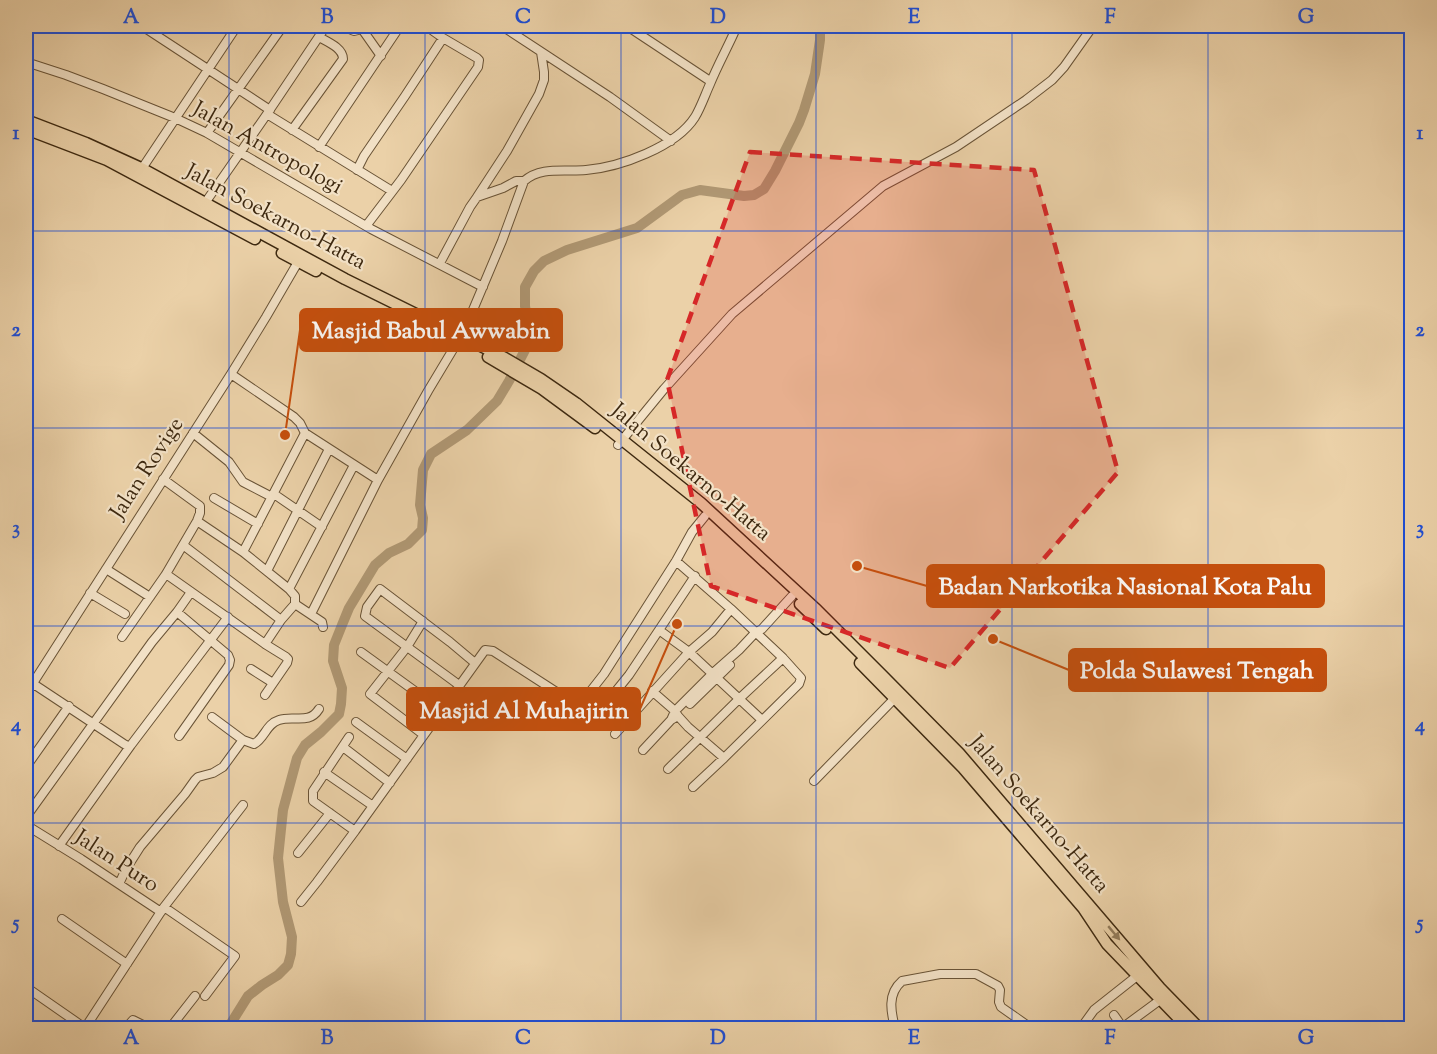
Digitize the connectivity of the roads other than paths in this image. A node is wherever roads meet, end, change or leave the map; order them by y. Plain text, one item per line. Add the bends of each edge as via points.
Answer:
1 (142, 26) edge
2 (237, 26) edge
3 (283, 26) edge
4 (326, 26) edge
5 (342, 26) edge
6 (400, 26) edge
7 (426, 26) edge
8 (502, 26) edge
9 (627, 26) edge
10 (737, 26) edge
11 (1093, 26) edge
12 (363, 27) edge
13 (319, 37) junction
14 (443, 38) junction
15 (541, 52) junction
16 (381, 56) junction
17 (26, 62) edge
18 (208, 69) junction
19 (711, 81) junction
20 (239, 89) junction
21 (268, 112) junction
22 (175, 118) junction
23 (26, 120) edge
24 (26, 130) edge
25 (292, 130) junction
26 (207, 133) junction
27 (671, 141) junction
28 (319, 147) junction
29 (240, 153) junction
30 (357, 170) junction
31 (139, 172) junction
32 (524, 181) junction
33 (392, 191) junction
34 (477, 197) junction
35 (205, 203) junction
36 (366, 226) junction
37 (267, 241) junction
38 (298, 262) junction
39 (440, 263) junction
40 (483, 287) junction
41 (460, 338) junction
42 (231, 374) junction
43 (193, 433) junction
44 (305, 433) junction
45 (620, 442) junction
46 (329, 449) junction
47 (354, 465) junction
48 (163, 479) junction
49 (378, 480) junction
50 (273, 496) junction
51 (214, 498) dead end
52 (298, 511) junction
53 (705, 516) junction
54 (197, 521) junction
55 (258, 524) junction
56 (322, 527) junction
57 (183, 545) junction
58 (243, 552) junction
59 (676, 561) junction
60 (767, 568) junction
61 (106, 569) junction
62 (267, 571) junction
63 (165, 574) junction
64 (694, 576) junction
65 (289, 589) junction
66 (191, 592) junction
67 (90, 593) junction
68 (792, 596) junction
69 (150, 597) junction
70 (295, 604) junction
71 (731, 609) junction
72 (177, 612) junction
73 (125, 614) dead end
74 (311, 614) junction
75 (228, 618) junction
76 (281, 620) junction
77 (423, 621) junction
78 (323, 627) dead end
79 (659, 630) junction
80 (759, 632) junction
81 (122, 637) dead end
82 (210, 640) junction
83 (265, 644) junction
84 (406, 646) junction
85 (361, 652) dead end
86 (689, 652) junction
87 (783, 658) junction
88 (476, 663) junction
89 (251, 669) dead end
90 (388, 672) junction
91 (715, 675) junction
92 (880, 679) junction
93 (29, 681) edge
94 (273, 683) junction
95 (459, 685) junction
96 (652, 691) junction
97 (26, 694) edge
98 (265, 695) dead end
99 (740, 698) junction
100 (894, 699) junction
101 (69, 706) junction
102 (320, 709) dead end
103 (441, 710) junction
104 (674, 716) junction
105 (212, 717) dead end
106 (595, 717) dead end
107 (762, 720) junction
108 (356, 722) dead end
109 (93, 723) junction
110 (615, 734) dead end
111 (424, 735) junction
112 (179, 736) dead end
113 (349, 737) dead end
114 (700, 737) junction
115 (243, 740) junction
116 (131, 745) junction
117 (343, 747) junction
118 (643, 750) dead end
119 (724, 758) junction
120 (407, 759) junction
121 (26, 767) edge
122 (668, 769) dead end
123 (324, 772) junction
124 (814, 781) dead end
125 (390, 783) junction
126 (693, 787) dead end
127 (243, 805) dead end
128 (373, 806) junction
129 (330, 813) junction
130 (26, 817) edge
131 (26, 825) edge
132 (355, 831) junction
133 (1033, 845) junction
134 (59, 846) junction
135 (298, 853) dead end
136 (118, 884) junction
137 (301, 902) dead end
138 (163, 910) junction
139 (62, 919) dead end
140 (127, 964) junction
141 (1137, 976) junction
142 (26, 987) edge
143 (195, 996) dead end
144 (205, 996) dead end
145 (1160, 1000) junction
146 (1114, 1015) dead end
147 (85, 1029) edge
148 (126, 1029) edge
149 (149, 1029) edge
150 (170, 1029) edge
151 (895, 1029) edge
152 (1031, 1029) edge
153 (1081, 1029) edge
154 (1188, 1029) edge
155 (1199, 1029) edge

1 - 18 street
2 - 18 street
3 - 20 street
4 - 13 street
5 - 12 street via 354,31
6 - 16 street
7 - 14 street
8 - 15 street
9 - 19 street
10 - 19 street
11 - 45 street via 1052,80 956,147 883,186 732,314
12 - 16 street
13 - 21 street
13 - 25 street via 340,50 343,59
14 - 30 street
14 - 33 street via 477,58 478,67
15 - 27 street
15 - 34 street via 544,80 540,94
16 - 28 street
17 - 22 street, Jalan Antropologi
18 - 20 street
18 - 22 street
19 - 27 street via 695,118
20 - 21 street
20 - 26 street
21 - 25 street
21 - 29 street
22 - 26 street, Jalan Antropologi
22 - 31 street
23 - 31 main road, Jalan Soekarno-Hatta via 86,143
24 - 31 main road, Jalan Soekarno-Hatta
25 - 28 street
26 - 29 street, Jalan Antropologi
27 - 32 street via 605,167 546,171
28 - 30 street
29 - 35 street
29 - 36 street, Jalan Antropologi
30 - 33 street
31 - 35 main road, Jalan Soekarno-Hatta
31 - 37 main road, Jalan Soekarno-Hatta
32 - 34 street
32 - 40 street
33 - 36 street
34 - 39 street
35 - 37 main road, Jalan Soekarno-Hatta
36 - 39 street, Jalan Antropologi
37 - 38 main road, Jalan Soekarno-Hatta
37 - 41 main road, Jalan Soekarno-Hatta
38 - 41 main road, Jalan Soekarno-Hatta
38 - 42 street, Jalan Rovige
39 - 40 street, Jalan Antropologi
40 - 41 street
41 - 45 main road, Jalan Soekarno-Hatta via 576,404
41 - 49 street
42 - 43 street, Jalan Rovige
42 - 44 street via 294,417
43 - 48 street, Jalan Rovige
43 - 50 street via 229,462 243,482
44 - 46 street
44 - 50 street
45 - 53 main road, Jalan Soekarno-Hatta
45 - 60 main road, Jalan Soekarno-Hatta via 701,503
46 - 47 street
46 - 52 street
47 - 49 street
47 - 56 street
48 - 54 street via 200,506
48 - 61 street, Jalan Rovige
49 - 74 street
50 - 52 street
50 - 55 street
51 - 55 street
52 - 56 street
52 - 62 street
53 - 59 street
53 - 60 main road, Jalan Soekarno-Hatta
54 - 57 street
54 - 58 street
55 - 58 street
56 - 65 street
57 - 63 street
57 - 76 street
58 - 62 street
59 - 64 street
59 - 88 street via 604,674 579,702 572,702 488,649
60 - 68 main road, Jalan Soekarno-Hatta
60 - 92 main road, Jalan Soekarno-Hatta via 817,610
61 - 67 street, Jalan Rovige
61 - 69 street
62 - 65 street
63 - 66 street
63 - 69 street
64 - 71 street
64 - 79 street
65 - 70 street
66 - 72 street
66 - 75 street
67 - 73 street
67 - 93 street, Jalan Rovige
68 - 80 street
68 - 92 main road, Jalan Soekarno-Hatta
69 - 81 street
70 - 74 street
70 - 76 street
71 - 80 street
71 - 86 street via 712,633
72 - 82 street
72 - 109 street
74 - 78 street
75 - 82 street
75 - 83 street
76 - 83 street
77 - 84 street
77 - 84 street via 380,589 367,607 366,616
77 - 88 street
79 - 86 street
79 - 106 street
80 - 87 street
80 - 91 street
82 - 112 street via 228,655 229,665
82 - 116 street
83 - 94 street via 288,659
84 - 90 street
84 - 95 street
85 - 90 street
86 - 91 street
86 - 96 street
87 - 99 street
87 - 107 street via 801,681
88 - 95 street
89 - 94 street
90 - 103 street
90 - 111 street via 370,694
91 - 99 street
91 - 104 street
92 - 100 main road, Jalan Soekarno-Hatta
92 - 133 main road, Jalan Soekarno-Hatta via 959,753
93 - 97 street, Jalan Rovige
93 - 101 street
94 - 98 street
95 - 103 street
96 - 104 street
96 - 110 street
99 - 107 street
99 - 114 street
100 - 124 street
100 - 133 main road, Jalan Soekarno-Hatta
101 - 109 street
101 - 121 street
102 - 115 street via 306,719 274,722 258,742
103 - 111 street
104 - 114 street
104 - 118 street
105 - 115 street
107 - 119 street
108 - 120 street
109 - 116 street
109 - 130 street
111 - 120 street
113 - 117 street
114 - 119 street
114 - 122 street
115 - 136 street via 223,767 195,780 140,847
116 - 134 street
117 - 123 street
117 - 125 street
119 - 126 street
120 - 125 street
123 - 128 street
123 - 129 street via 312,798
125 - 128 street
127 - 138 street
128 - 132 street
129 - 132 street
129 - 135 street
131 - 134 street, Jalan Puro
132 - 137 street
133 - 141 main road, Jalan Soekarno-Hatta via 1107,944
133 -> 155 main road, Jalan Soekarno-Hatta
134 - 136 street, Jalan Puro
136 - 138 street, Jalan Puro
138 - 140 street, Jalan Puro
138 - 144 street via 235,956
139 - 140 street
140 - 147 street, Jalan Puro
141 - 145 main road, Jalan Soekarno-Hatta
141 - 153 street via 1095,1010
142 - 147 street
143 - 150 street
145 - 146 street via 1126,1025 1121,1025
145 - 154 main road, Jalan Soekarno-Hatta
148 - 149 street via 133,1020
151 - 152 street via 891,1009 899,983 940,974 976,974 998,986 1001,1007

